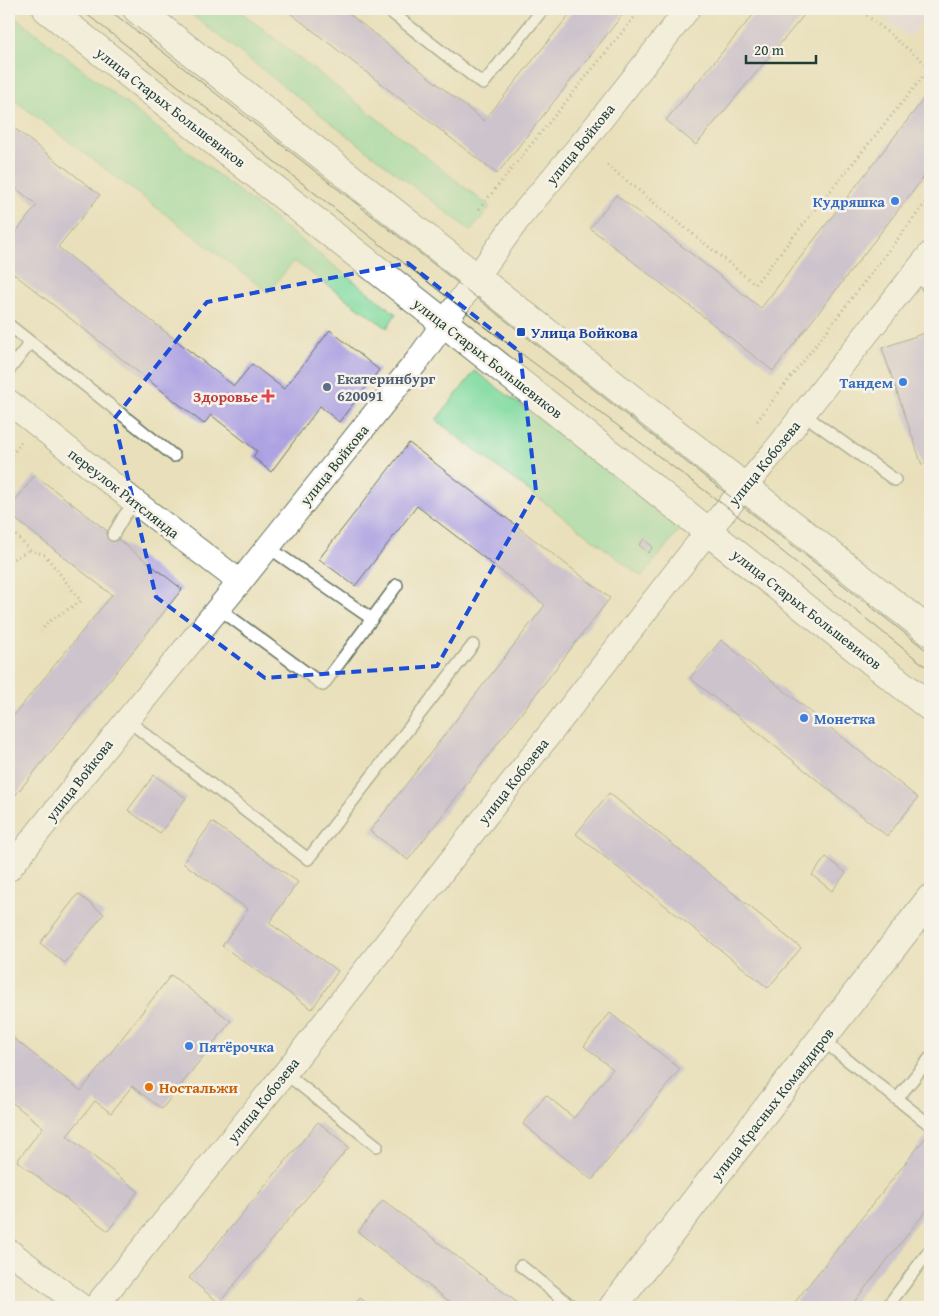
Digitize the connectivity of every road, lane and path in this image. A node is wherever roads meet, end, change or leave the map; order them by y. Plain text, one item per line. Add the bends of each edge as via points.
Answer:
1 (47, 9) edge
2 (137, 9) edge
3 (387, 9) edge
4 (543, 9) edge
5 (641, 9) edge
6 (688, 9) edge
7 (859, 9) edge
8 (930, 68) edge
9 (607, 165) dead end
10 (930, 197) edge
11 (479, 210) dead end
12 (925, 272) edge
13 (478, 277) junction
14 (445, 324) junction
15 (9, 325) edge
16 (30, 342) junction
17 (9, 370) edge
18 (9, 402) edge
19 (803, 414) junction
20 (757, 422) dead end
21 (24, 438) dead end
22 (174, 456) dead end
23 (9, 459) edge
24 (895, 480) dead end
25 (745, 487) junction
26 (135, 502) junction
27 (9, 528) edge
28 (708, 531) junction
29 (113, 535) dead end
30 (268, 547) junction
31 (30, 550) junction
32 (9, 560) edge
33 (240, 582) junction
34 (398, 585) dead end
35 (218, 608) junction
36 (372, 619) junction
37 (41, 631) dead end
38 (930, 632) edge
39 (473, 645) dead end
40 (930, 707) edge
41 (127, 720) junction
42 (13, 856) edge
43 (930, 899) edge
44 (822, 1040) junction
45 (930, 1058) edge
46 (285, 1073) junction
47 (897, 1098) junction
48 (930, 1125) edge
49 (377, 1146) dead end
50 (930, 1250) edge
51 (9, 1251) edge
52 (521, 1266) dead end
53 (73, 1305) edge
54 (95, 1307) edge
55 (572, 1307) edge
56 (613, 1307) edge
57 (887, 1307) edge

1 - 14 main road, улица Старых Большевиков
2 - 13 main road
3 - 4 lane via 483,84
5 - 11 path
6 - 13 street, улица Войкова via 519,218
7 - 8 path
8 - 9 path via 755,284
10 - 20 path
12 - 19 street, улица Кобозева
13 - 14 street, улица Войкова
13 - 25 main road
14 - 28 main road, улица Старых Большевиков
14 - 30 street, улица Войкова
15 - 16 lane
16 - 17 lane
16 - 22 lane
18 - 26 street, переулок Ритслянда
19 - 24 lane
19 - 25 street, улица Кобозева
21 - 23 path
25 - 28 street, улица Кобозева
25 - 38 main road
26 - 29 lane
26 - 33 street, переулок Ритслянда
27 - 31 path
28 - 40 main road, улица Старых Большевиков
28 - 46 street, улица Кобозева
30 - 33 street, улица Войкова
30 - 36 lane
31 - 32 path
31 - 37 path via 44,555 81,601 48,622
33 - 35 street, улица Войкова
34 - 36 lane
35 - 36 lane via 323,685
35 - 41 street, улица Войкова
39 - 41 lane via 308,859
41 - 42 street, улица Войкова
43 - 44 main road, улица Красных Командиров
44 - 47 lane
44 - 56 main road, улица Красных Командиров
45 - 47 lane
46 - 49 lane
46 - 54 street, улица Кобозева
47 - 48 lane
50 - 57 lane
51 - 53 street
52 - 55 lane

